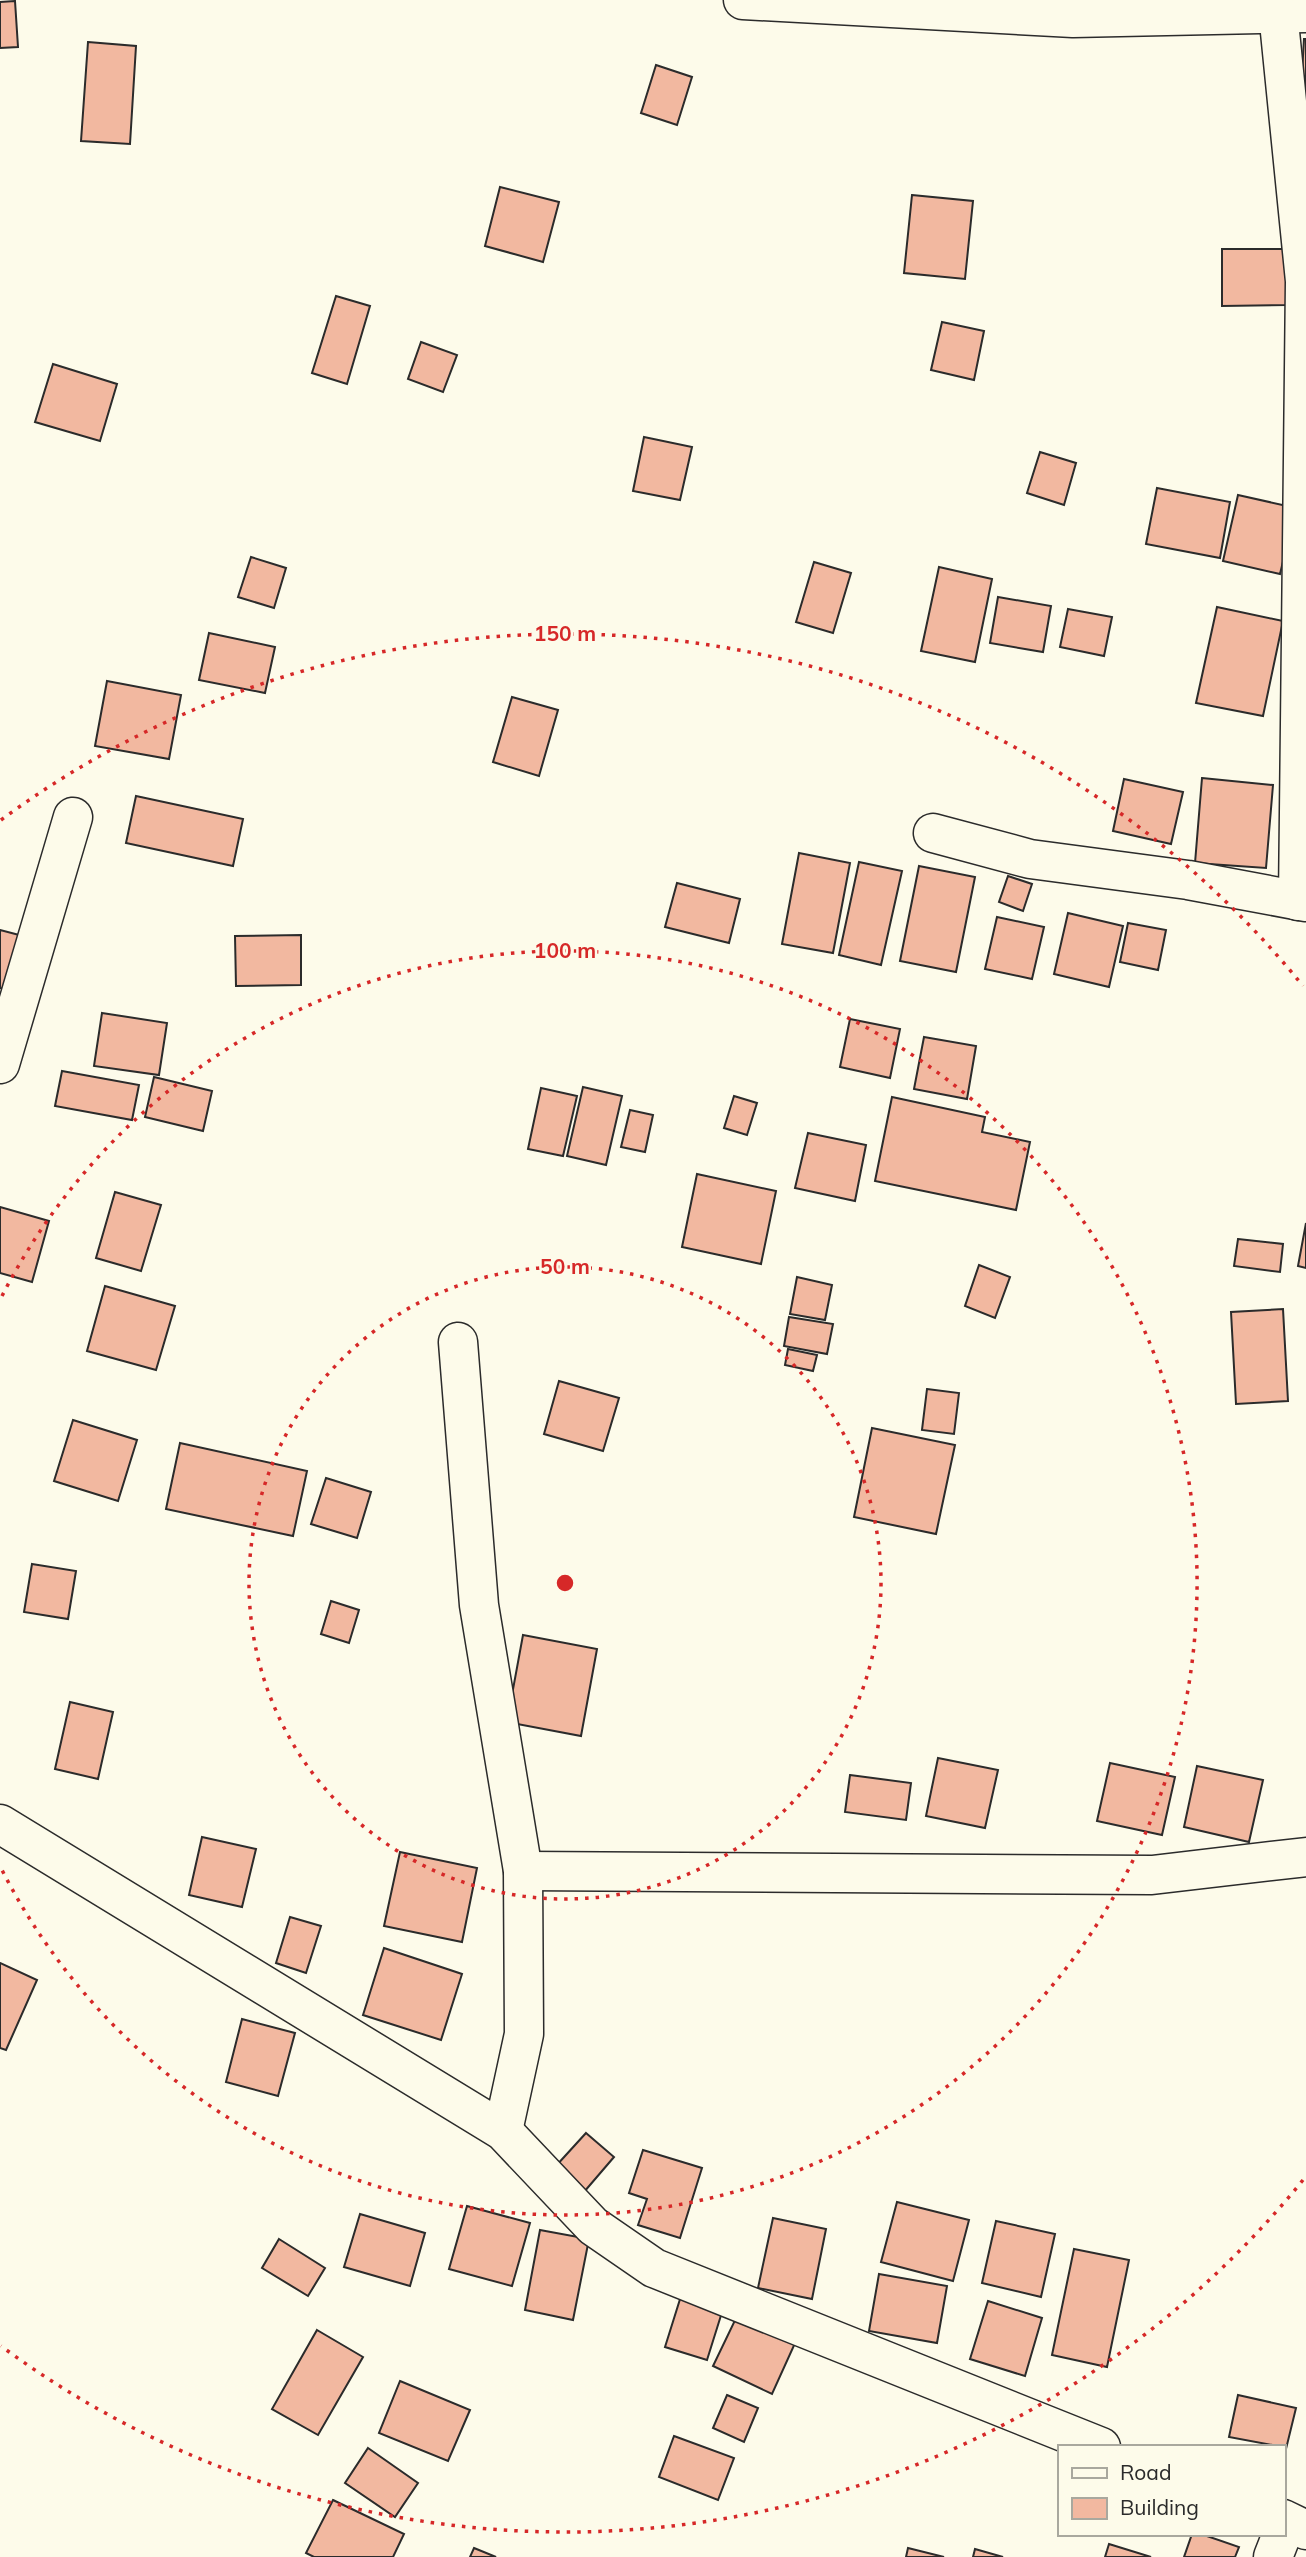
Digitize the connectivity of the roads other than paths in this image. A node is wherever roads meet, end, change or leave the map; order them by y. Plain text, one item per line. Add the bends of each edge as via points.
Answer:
1 (743, 0) edge
2 (1292, 13) edge
3 (73, 817) dead end
4 (933, 833) dead end
5 (1302, 901) edge
6 (0, 1064) edge
7 (458, 1342) dead end
8 (0, 1824) edge
9 (1306, 1857) edge
10 (523, 1871) junction
11 (503, 2131) junction
12 (1096, 2445) edge
13 (1284, 2536) edge
14 (1273, 2557) edge

1 - 2 street via 1073,18
2 - 5 street via 1305,281
3 - 6 street
4 - 5 street via 1030,859
7 - 10 street via 479,1605
8 - 11 street
9 - 10 street via 1152,1875
10 - 11 street via 524,2034
11 - 12 street via 593,2226 654,2268
13 - 14 street

